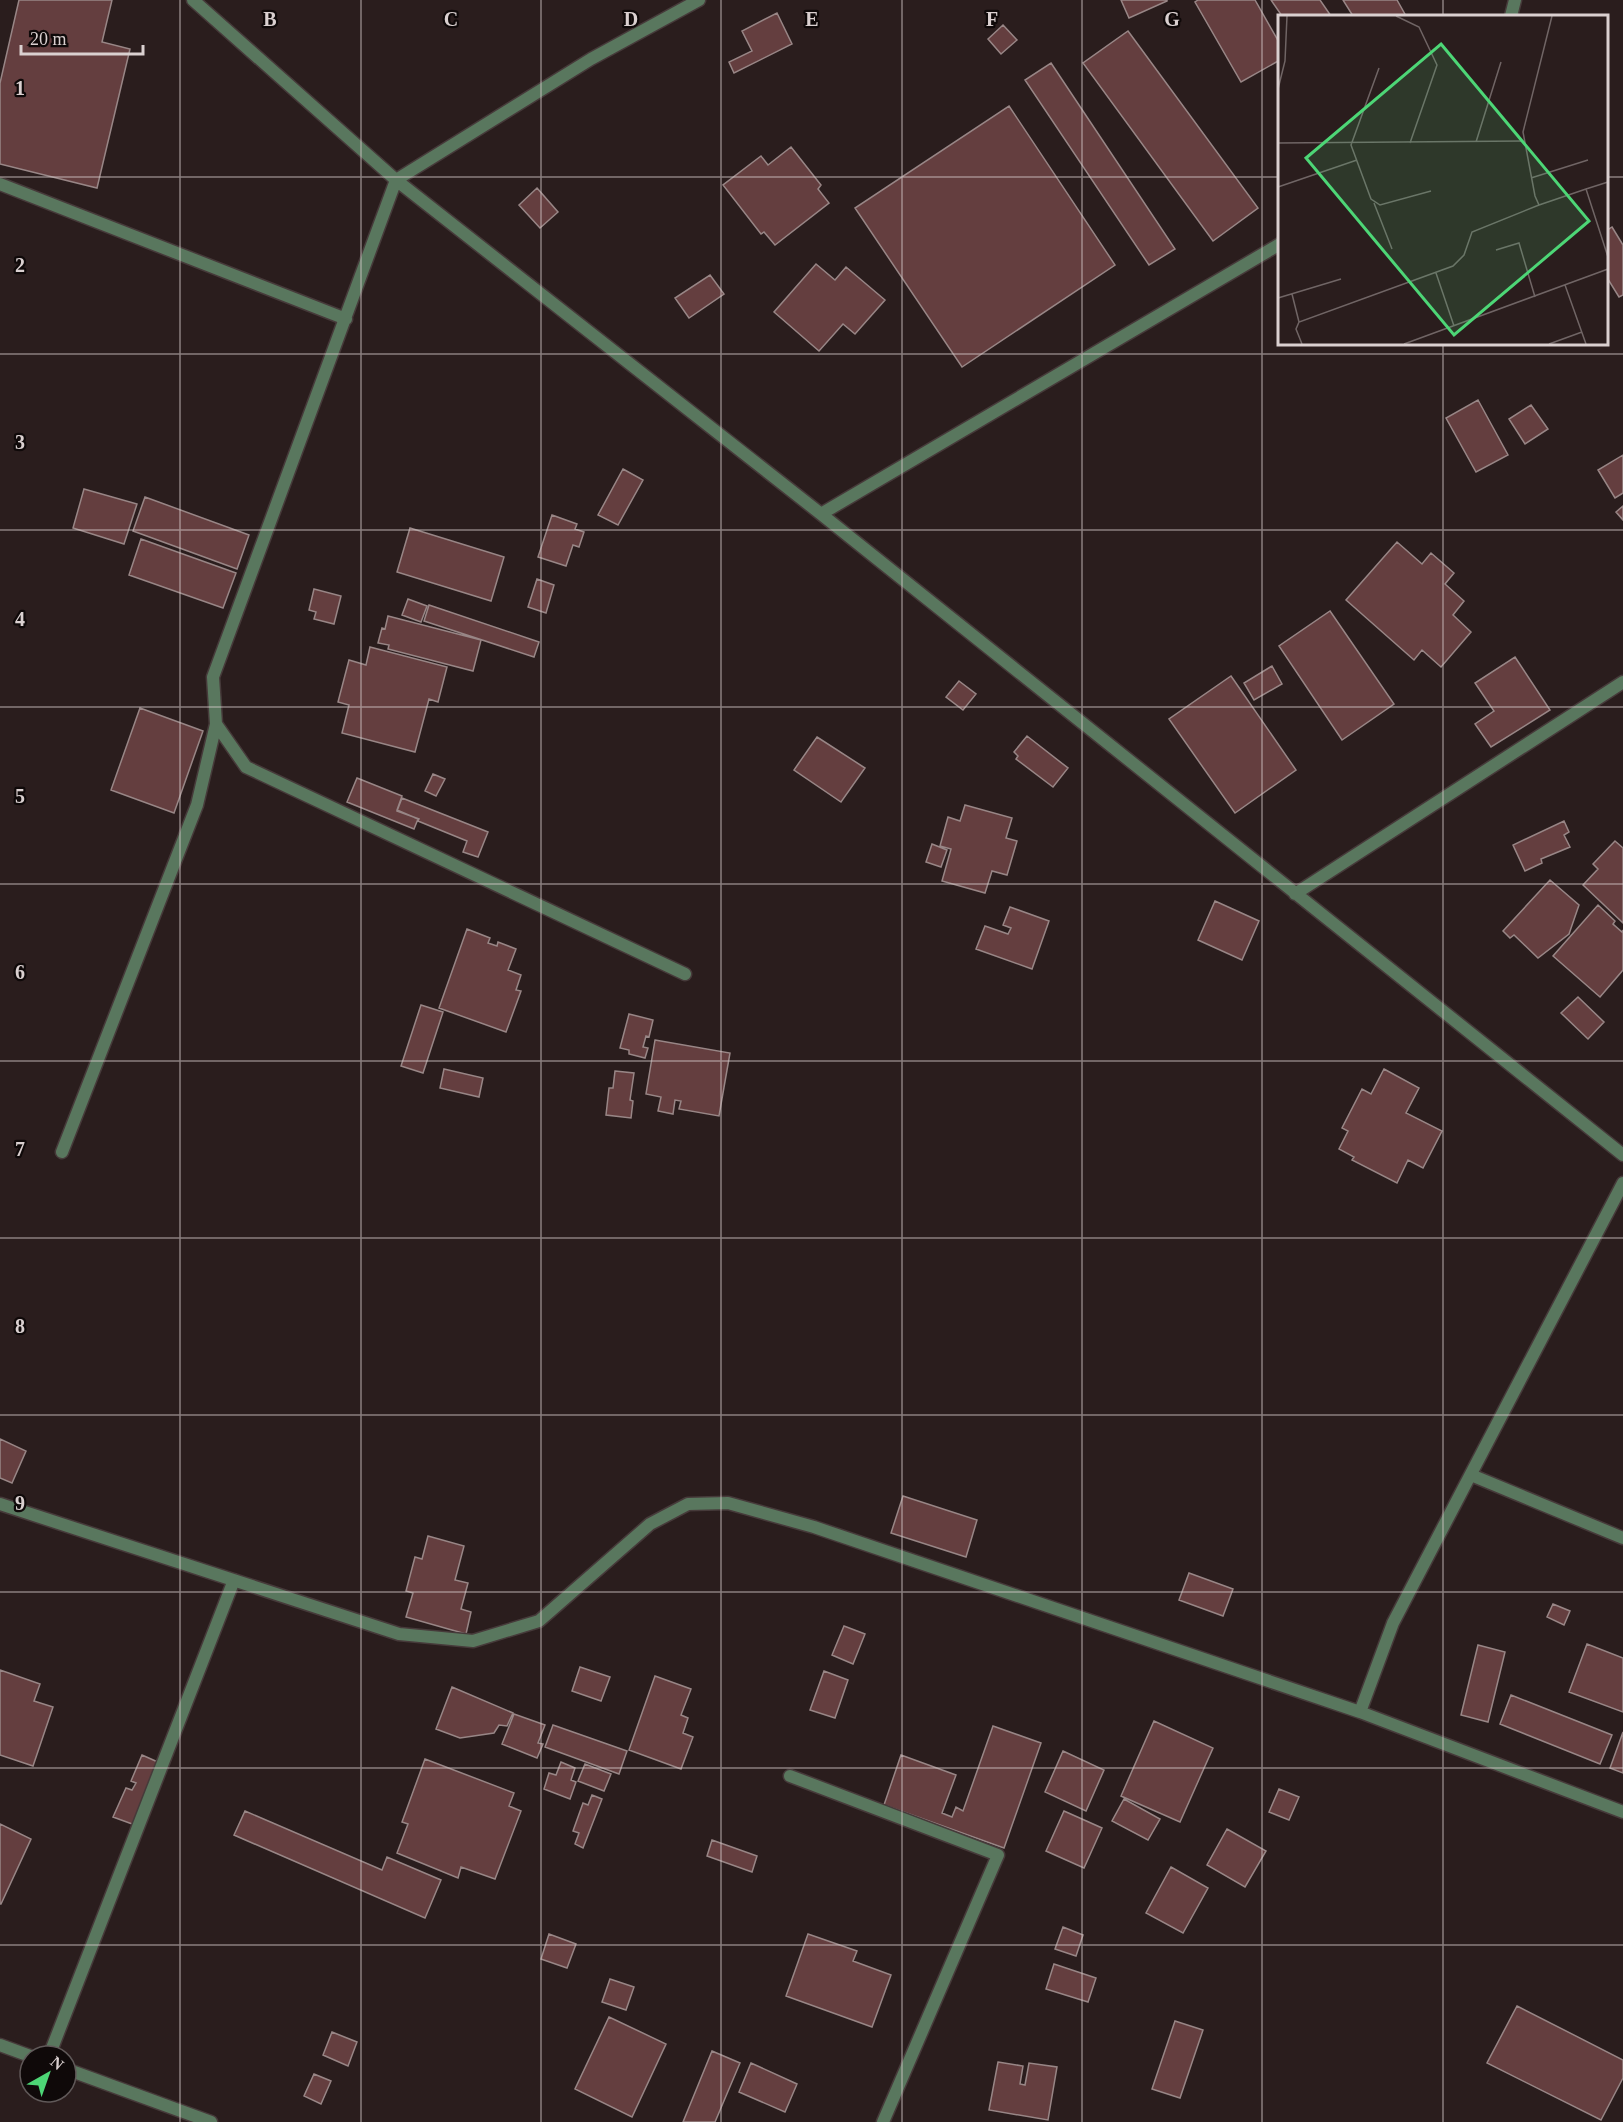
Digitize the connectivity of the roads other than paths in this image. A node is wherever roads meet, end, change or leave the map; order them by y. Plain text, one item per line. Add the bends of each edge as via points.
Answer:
1 (193, 0) edge
2 (699, 0) edge
3 (1515, 0) edge
4 (1511, 15) edge
5 (396, 180) junction
6 (0, 184) edge
7 (1278, 245) edge
8 (346, 319) junction
9 (820, 514) junction
10 (1623, 682) edge
11 (216, 724) junction
12 (1295, 894) junction
13 (685, 974) dead end
14 (62, 1152) dead end
15 (1623, 1155) edge
16 (1623, 1183) edge
17 (1471, 1474) junction
18 (0, 1504) edge
19 (1623, 1538) edge
20 (234, 1580) junction
21 (1360, 1712) junction
22 (790, 1776) dead end
23 (1623, 1812) edge
24 (55, 2044) edge
25 (0, 2045) edge
26 (18, 2052) edge
27 (78, 2073) edge
28 (211, 2122) edge
29 (883, 2122) edge

1 - 5 street
2 - 5 street via 591,59
3 - 4 street
5 - 8 street
5 - 9 street
6 - 8 street
7 - 9 street
8 - 11 street via 213,677
9 - 12 street
10 - 12 street
11 - 13 street via 246,768
11 - 14 street via 197,805
12 - 15 street
16 - 17 street
17 - 19 street
17 - 21 street via 1392,1623
18 - 20 street
20 - 21 street via 399,1634 472,1641 539,1621 650,1524 688,1504 728,1503 814,1527
20 - 24 street
21 - 23 street
22 - 29 street via 998,1855
25 - 26 street
27 - 28 street

